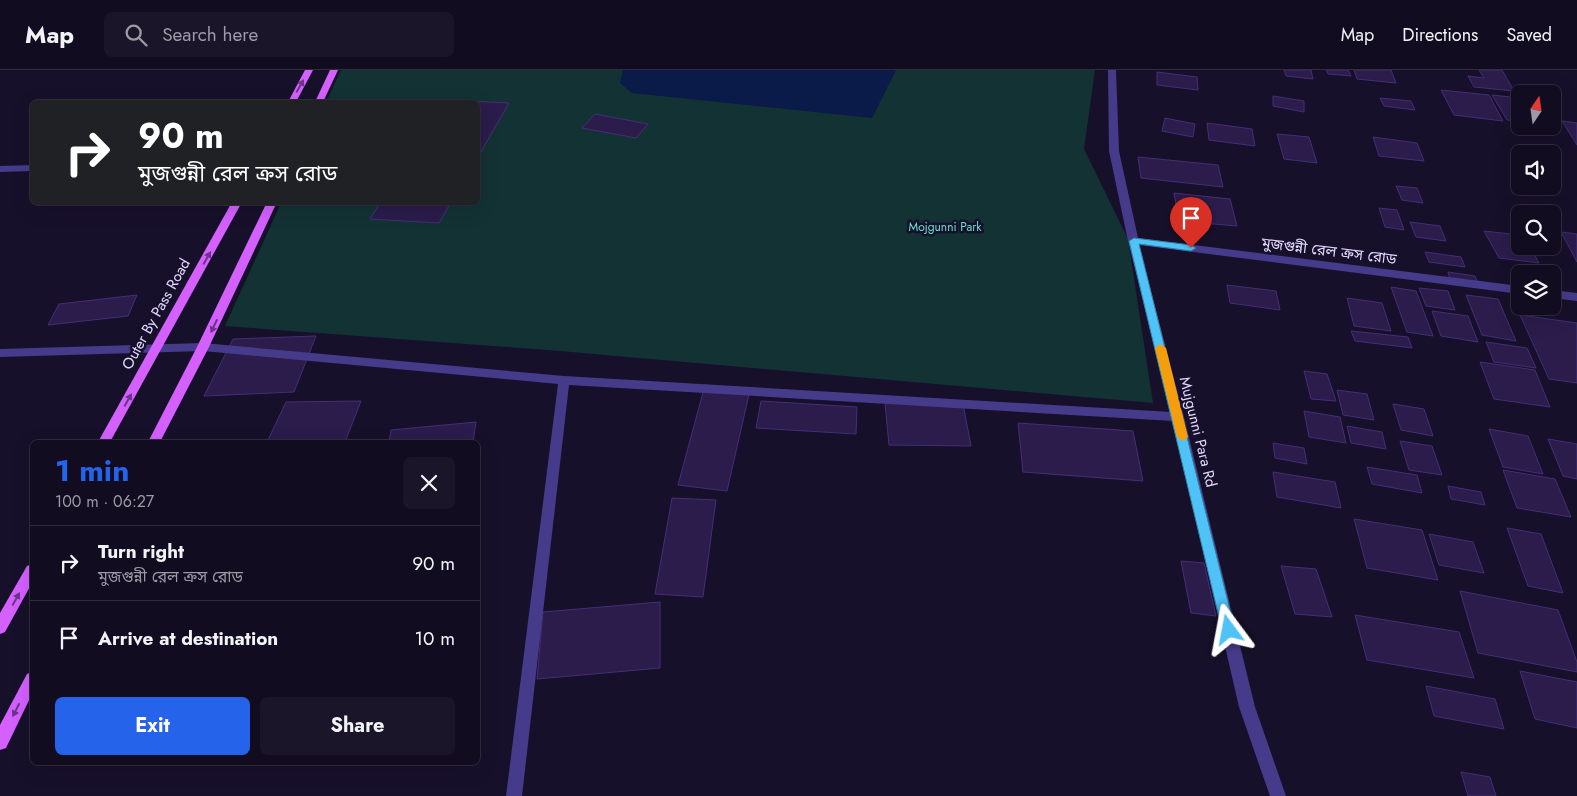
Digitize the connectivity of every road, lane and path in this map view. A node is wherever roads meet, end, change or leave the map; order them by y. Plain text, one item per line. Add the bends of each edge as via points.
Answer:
1 (309, 70) edge
2 (334, 70) edge
3 (1112, 70) edge
4 (293, 100) edge
5 (320, 100) edge
6 (30, 168) edge
7 (0, 169) edge
8 (235, 205) edge
9 (271, 205) edge
10 (1134, 241) junction
11 (1511, 289) edge
12 (1561, 295) edge
13 (1577, 298) edge
14 (203, 347) junction
15 (156, 350) junction
16 (0, 353) edge
17 (564, 380) junction
18 (1178, 417) junction
19 (105, 440) edge
20 (155, 440) edge
21 (30, 574) edge
22 (0, 627) edge
23 (30, 683) edge
24 (0, 742) edge
25 (514, 796) edge
26 (1278, 796) edge

4 -> 1 main road
2 - 5 main road
3 - 10 street, Mujgunni Para Rd via 1114,151
6 - 7 street
15 -> 8 main road, Outer By Pass Road
9 -> 14 main road
10 - 11 street, মুজগুন্নী রেল ক্রস রোড
10 - 18 street, Mujgunni Para Rd
12 - 13 street
14 - 15 street
14 - 17 street
14 - 20 main road
15 - 16 street
19 -> 15 main road, Outer By Pass Road
17 - 18 street
17 - 25 street
18 - 26 street, Mujgunni Para Rd via 1247,707
22 -> 21 main road
23 -> 24 main road

